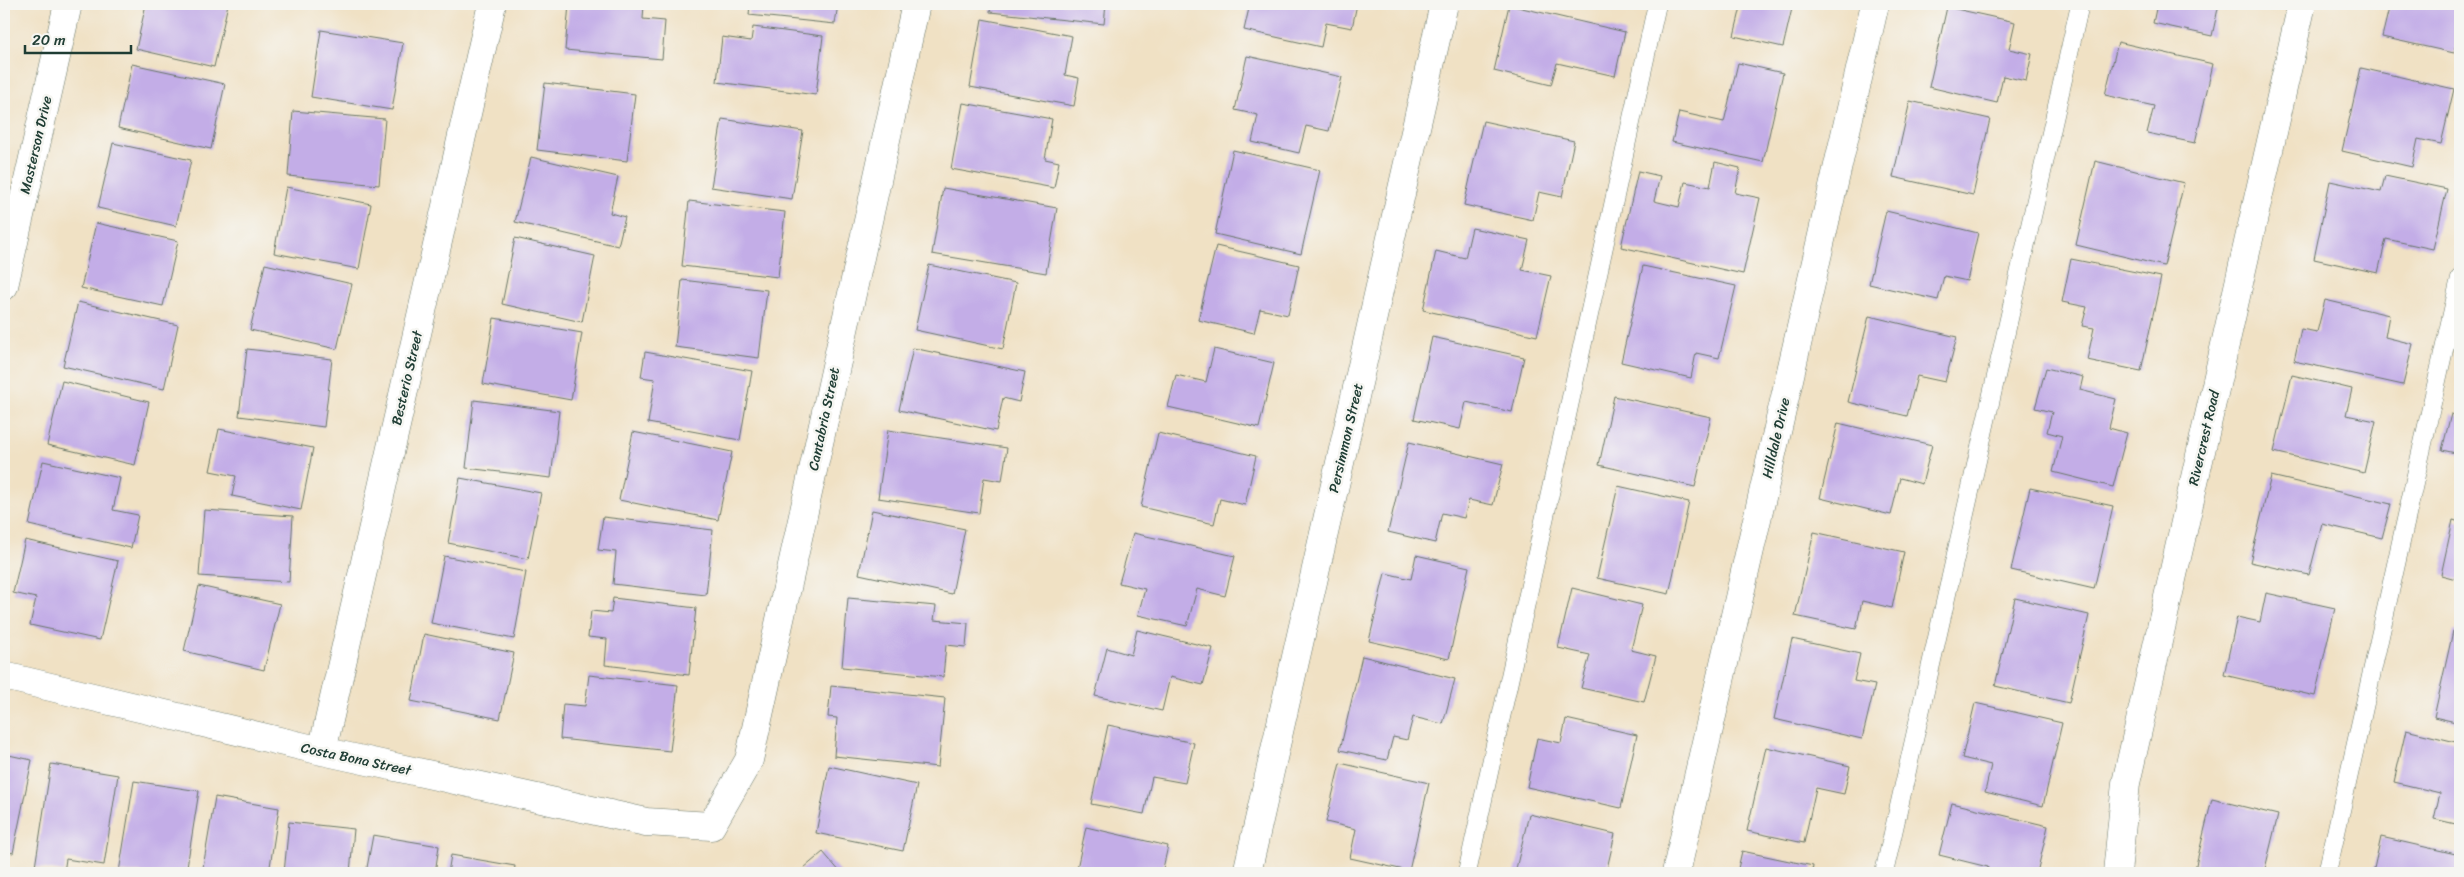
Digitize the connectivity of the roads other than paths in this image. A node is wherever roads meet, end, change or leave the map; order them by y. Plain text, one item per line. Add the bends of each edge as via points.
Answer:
1 (68, 4) edge
2 (492, 4) edge
3 (916, 4) edge
4 (1444, 4) edge
5 (1657, 4) edge
6 (1875, 4) edge
7 (2080, 4) edge
8 (2302, 4) edge
9 (2460, 278) edge
10 (4, 286) edge
11 (4, 676) edge
12 (322, 752) junction
13 (711, 826) joint
14 (1248, 873) edge
15 (1467, 873) edge
16 (1676, 873) edge
17 (1884, 873) edge
18 (2117, 873) edge
19 (2327, 873) edge

1 - 10 street, Masterson Drive
2 - 12 street, Besterio Street
3 - 13 street, Cantabria Street via 749,760
4 - 14 street, Persimmon Street
5 - 15 lane
6 - 16 street, Hilldale Drive
7 - 17 lane
8 - 18 street, Rivercrest Road via 2126,783
9 - 19 lane
11 - 12 street, Costa Bona Street
12 - 13 street, Costa Bona Street via 646,822

